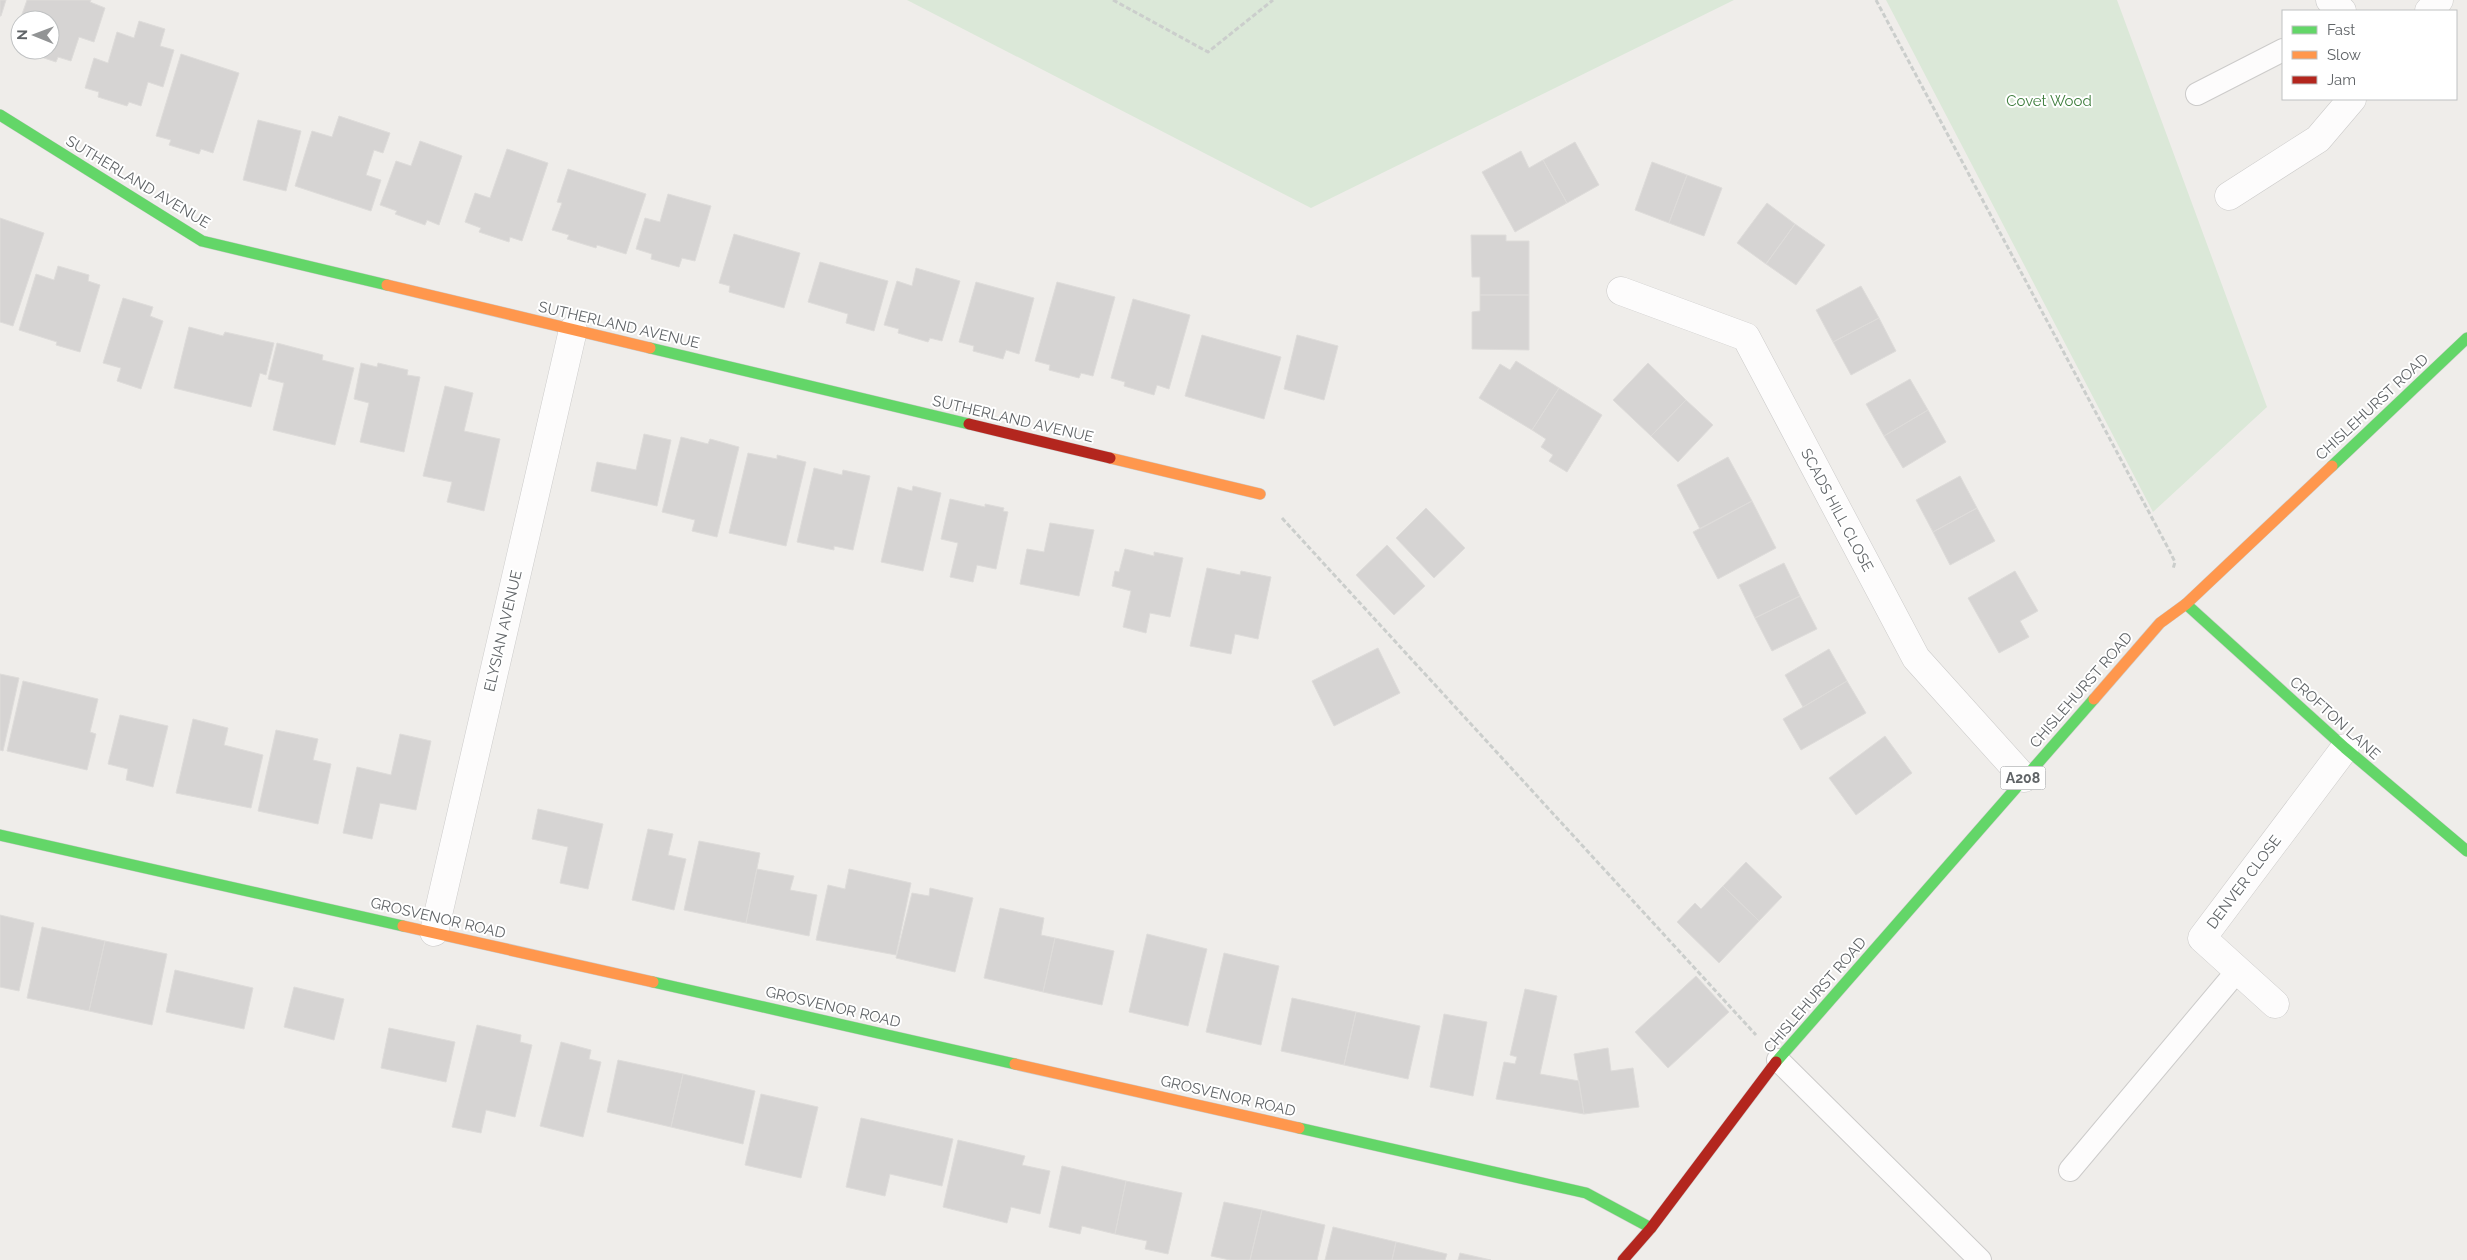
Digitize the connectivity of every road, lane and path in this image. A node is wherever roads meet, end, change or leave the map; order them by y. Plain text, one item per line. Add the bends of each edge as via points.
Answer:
1 (1113, 0) edge
2 (1274, 0) edge
3 (1876, 0) edge
4 (2330, 0) edge
5 (2439, 0) edge
6 (2341, 10) edge
7 (2430, 10) edge
8 (2282, 51) edge
9 (2196, 94) dead end
10 (2351, 100) edge
11 (0, 115) edge
12 (2229, 196) dead end
13 (1621, 291) dead end
14 (572, 330) junction
15 (2467, 338) edge
16 (1260, 494) joint
17 (2173, 570) dead end
18 (2186, 604) junction
19 (2345, 748) junction
20 (2024, 778) junction
21 (0, 834) edge
22 (2467, 851) edge
23 (434, 932) junction
24 (2238, 970) junction
25 (2275, 1004) dead end
26 (1750, 1029) dead end
27 (1778, 1060) junction
28 (2070, 1170) dead end
29 (1652, 1228) junction
30 (1623, 1260) edge
31 (1980, 1260) edge

1 - 2 path via 1208,52
3 - 17 path via 2168,548 2175,562
4 - 6 street
5 - 7 street
8 - 9 lane
10 - 12 street via 2318,139
11 - 14 street, SUTHERLAND AVENUE via 202,241
13 - 20 street, SCADS HILL CLOSE via 1746,337 1916,658
14 - 16 street, SUTHERLAND AVENUE
14 - 23 street, ELYSIAN AVENUE
15 - 18 street, CHISLEHURST ROAD / A208
16 - 26 path
18 - 19 street, CROFTON LANE
18 - 20 street, CHISLEHURST ROAD / A208 via 2160,623
19 - 22 street, CROFTON LANE
19 - 24 street, DENVER CLOSE via 2202,938
20 - 27 street, CHISLEHURST ROAD / A208
21 - 23 street, GROSVENOR ROAD
23 - 29 street, GROSVENOR ROAD via 1586,1192
24 - 25 street, DENVER CLOSE
24 - 28 lane
27 - 29 street, CHISLEHURST ROAD / A208
27 - 31 lane
29 - 30 street, CHISLEHURST ROAD / A208

